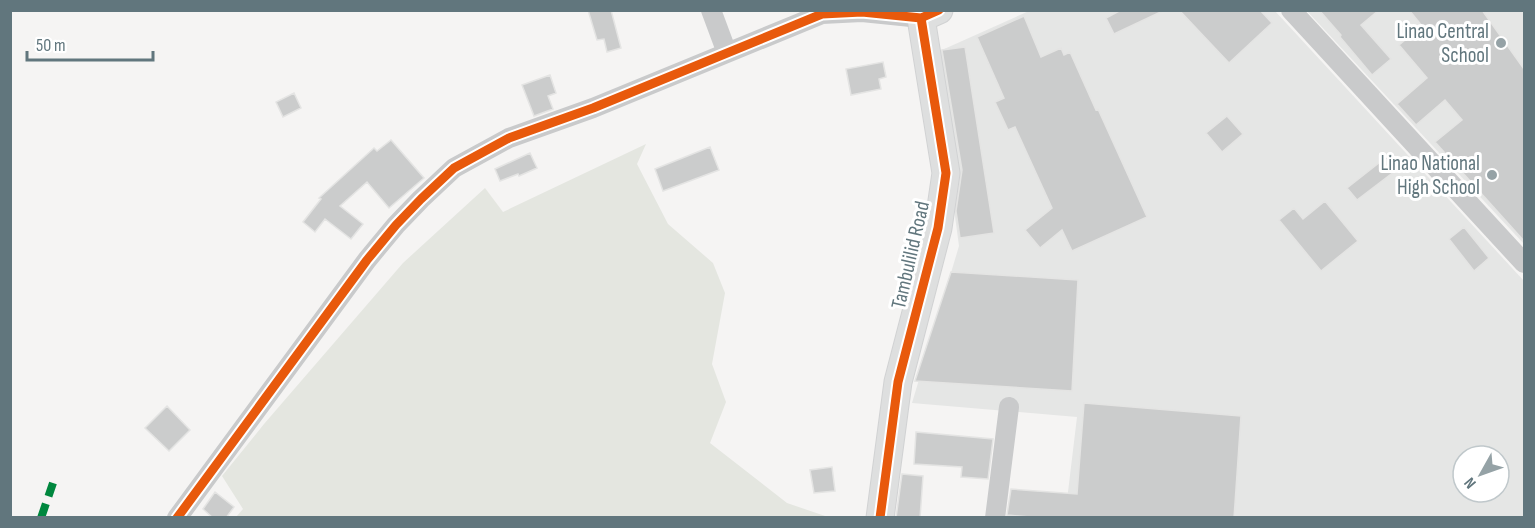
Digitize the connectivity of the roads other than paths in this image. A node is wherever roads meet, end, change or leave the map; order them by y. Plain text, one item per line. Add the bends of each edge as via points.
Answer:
1 (711, 10) edge
2 (1291, 10) edge
3 (930, 14) edge
4 (727, 53) junction
5 (1524, 263) edge
6 (1009, 407) dead end
7 (177, 518) edge
8 (880, 518) edge
9 (995, 518) edge

1 - 4 street
2 - 5 street
3 - 4 street via 822,14
3 - 8 street, Tambulilid Road via 946,173 938,228 898,382
4 - 7 street via 509,138 454,168 367,260
6 - 9 street

